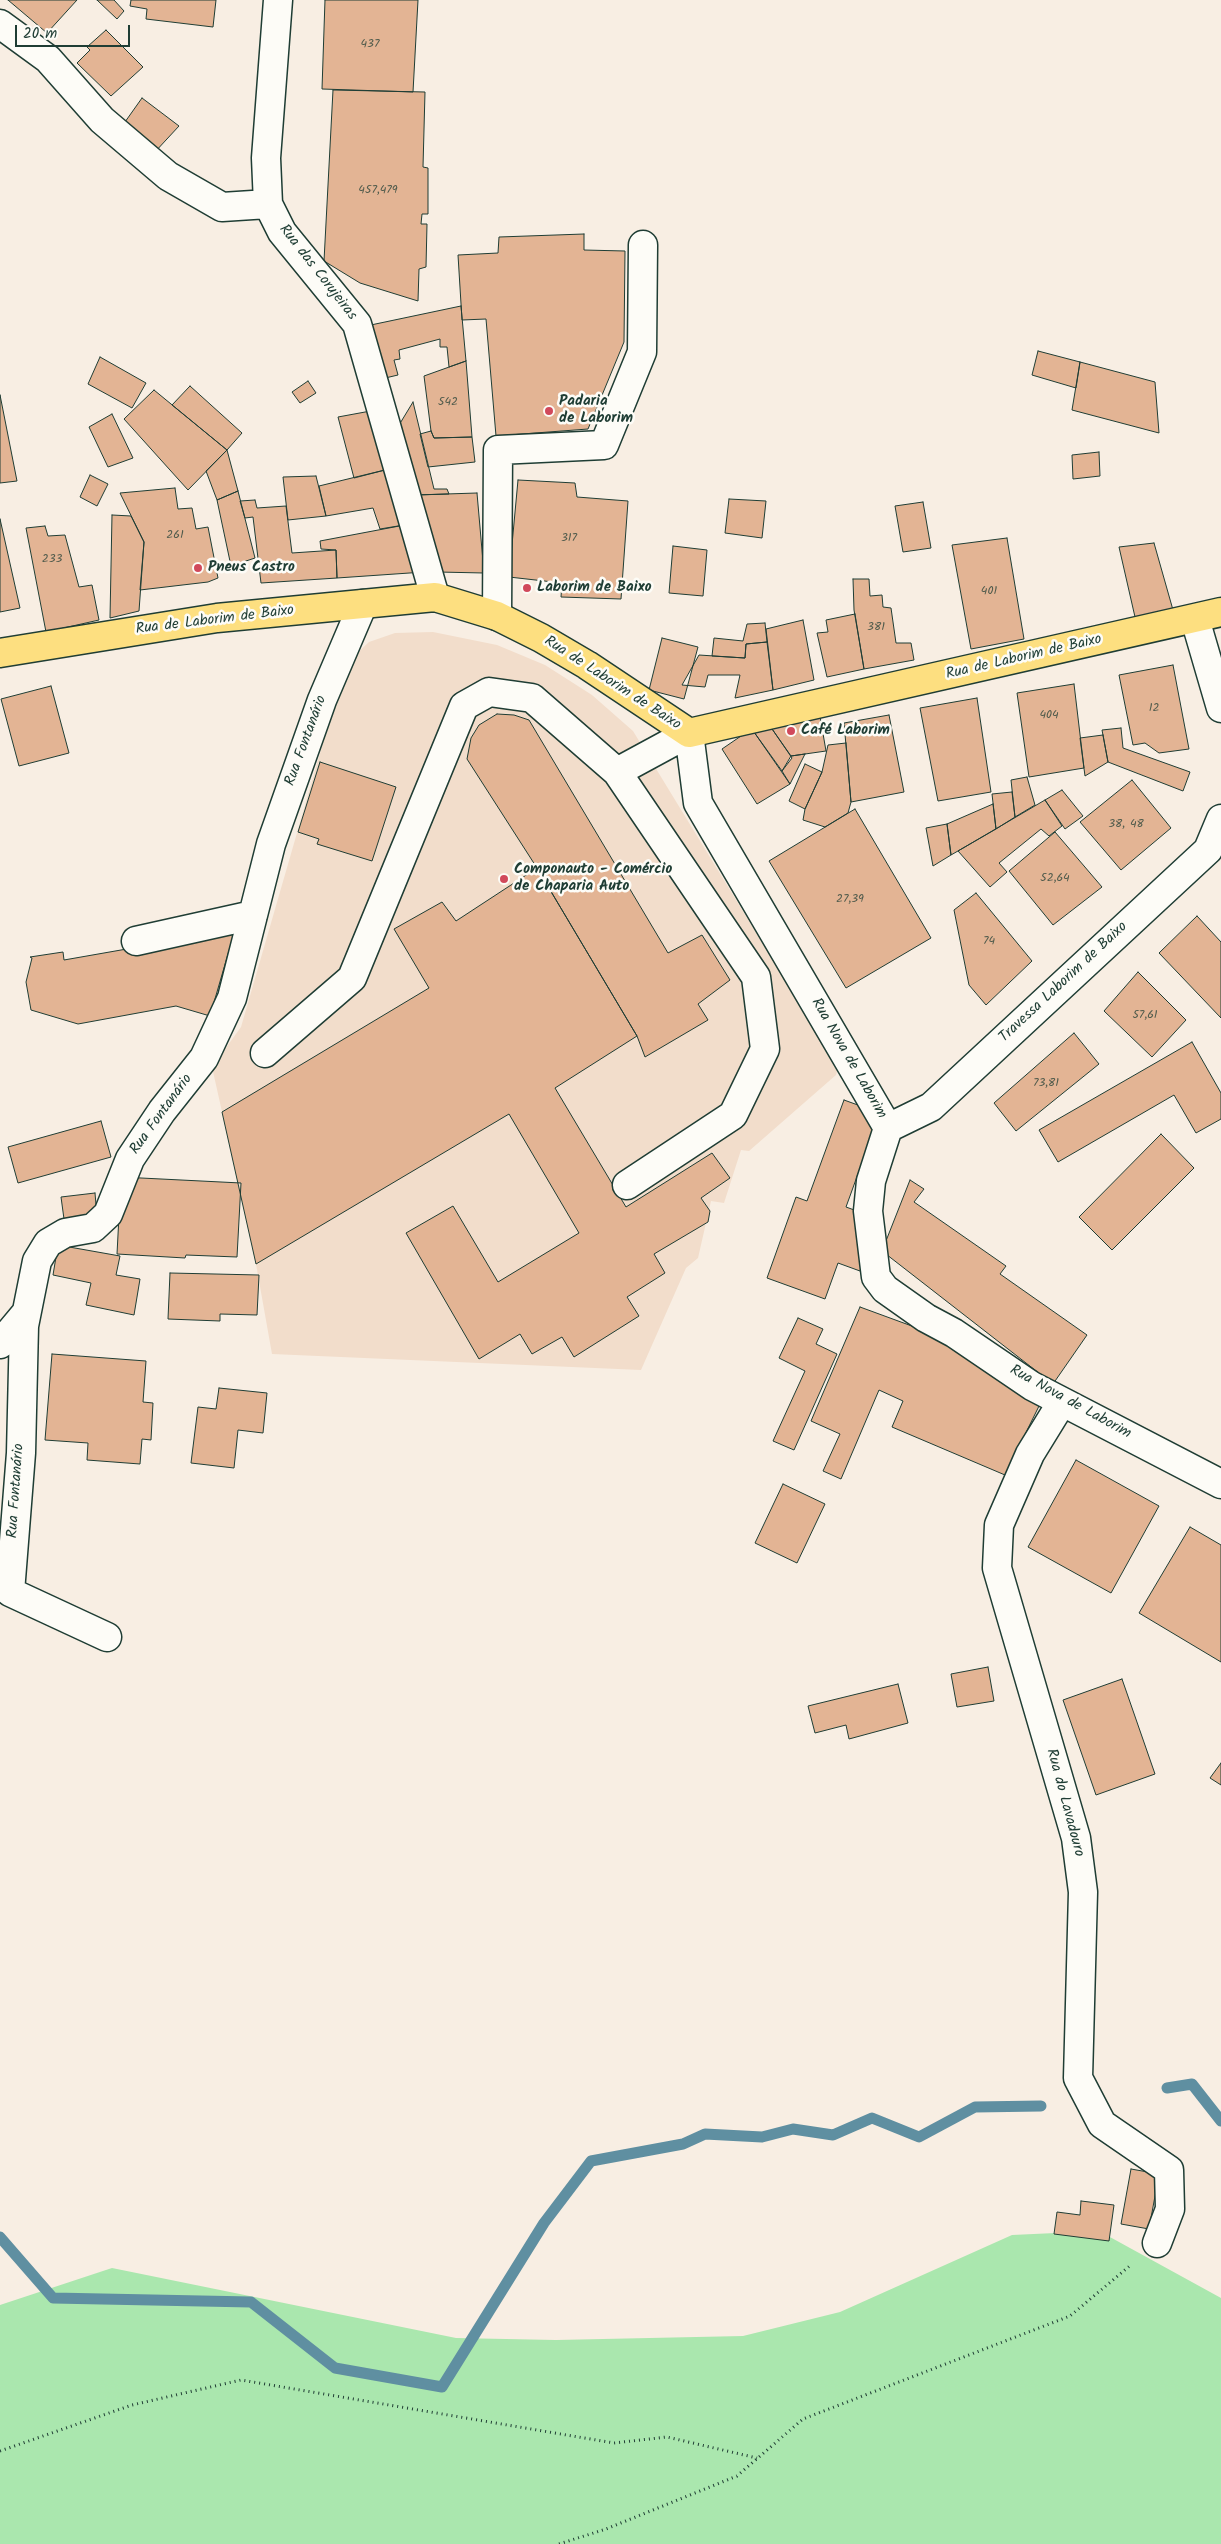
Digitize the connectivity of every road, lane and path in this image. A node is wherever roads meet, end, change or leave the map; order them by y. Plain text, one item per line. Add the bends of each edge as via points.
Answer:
1 (278, 0) edge
2 (0, 24) edge
3 (268, 204) junction
4 (643, 245) dead end
5 (436, 597) junction
6 (363, 604) junction
7 (497, 616) junction
8 (1208, 616) edge
9 (0, 654) edge
10 (1221, 708) edge
11 (689, 733) junction
12 (617, 772) junction
13 (1221, 818) edge
14 (253, 915) junction
15 (136, 941) dead end
16 (265, 1053) dead end
17 (888, 1128) junction
18 (627, 1184) dead end
19 (26, 1313) junction
20 (0, 1344) edge
21 (1062, 1402) junction
22 (1221, 1484) edge
23 (108, 1637) dead end
24 (1157, 2243) joint
25 (0, 2451) edge
26 (757, 2458) junction
27 (559, 2544) edge

1 - 3 street, Rua das Corujeiras via 266,158
2 - 3 street via 48,59 102,120 168,176 222,207
3 - 5 street, Rua das Corujeiras via 282,232 357,324
4 - 7 street via 642,352 604,445 498,450
5 - 6 main road, Rua de Laborim de Baixo
5 - 7 main road, Rua de Laborim de Baixo
6 - 9 main road, Rua de Laborim de Baixo via 217,618
6 - 14 street, Rua Fontanário via 315,718 271,844
7 - 11 main road, Rua de Laborim de Baixo via 587,664
8 - 10 street
8 - 11 main road, Rua de Laborim de Baixo
11 - 12 street
11 - 17 street, Rua Nova de Laborim via 698,803
12 - 16 street via 532,698 489,692 464,706 352,978
12 - 18 street via 756,977 765,1050 733,1114
13 - 17 street, Travessa Laborim de Baixo via 1208,850 930,1108
14 - 15 street
14 - 19 street, Rua Fontanário via 232,998 204,1058 162,1110 130,1159 108,1214 93,1228 65,1234 48,1243 37,1261
17 - 21 street, Rua Nova de Laborim via 871,1181 868,1211 876,1277 885,1289 926,1318
19 - 20 street
19 - 23 street, Rua Fontanário via 10,1592
21 - 22 street, Rua Nova de Laborim
21 - 24 street, Rua do Lavadouro via 1030,1454 1000,1525 997,1568 1076,1838 1083,1892 1078,2078 1102,2124 1168,2170 1170,2209
24 - 26 path via 1070,2316 803,2419
25 - 26 path via 132,2405 240,2380 614,2443 667,2437
26 - 27 path via 737,2476 606,2529

